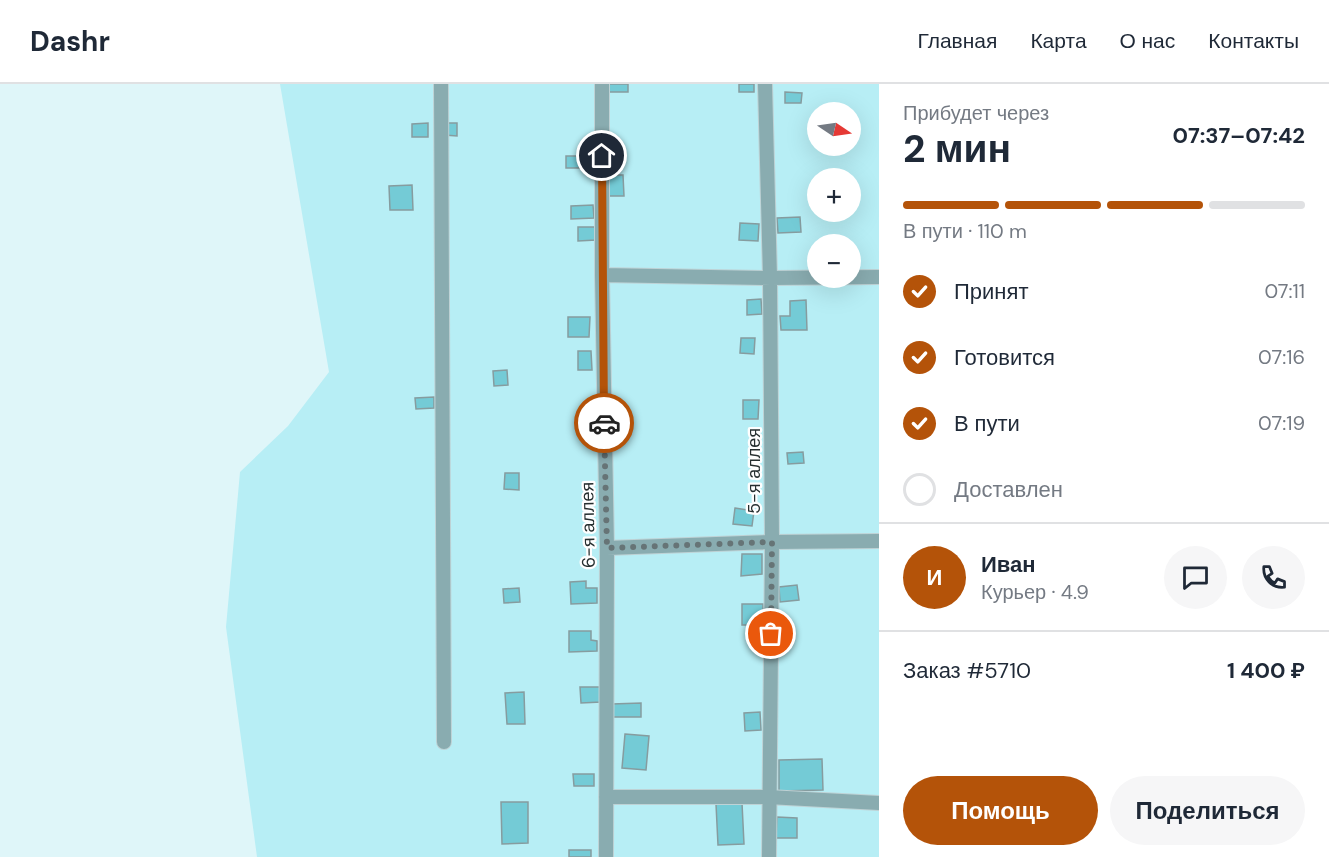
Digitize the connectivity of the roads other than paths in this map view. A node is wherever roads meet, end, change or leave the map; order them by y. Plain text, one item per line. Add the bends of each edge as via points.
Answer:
1 (441, 84) edge
2 (602, 84) edge
3 (765, 84) edge
4 (602, 275) junction
5 (879, 277) edge
6 (770, 278) junction
7 (879, 541) edge
8 (772, 542) junction
9 (607, 548) junction
10 (444, 742) dead end
11 (606, 797) junction
12 (768, 797) junction
13 (879, 803) edge
14 (606, 857) edge
15 (769, 857) edge

1 - 10 street
2 - 4 street, 6-я аллея
3 - 6 street, 5-я аллея
4 - 6 street
4 - 9 street, 6-я аллея
5 - 6 street
6 - 8 street, 5-я аллея
7 - 8 street
8 - 9 street
8 - 12 street, 5-я аллея
9 - 11 street, 6-я аллея
11 - 12 street
11 - 14 street, 6-я аллея
12 - 13 street
12 - 15 street, 5-я аллея

